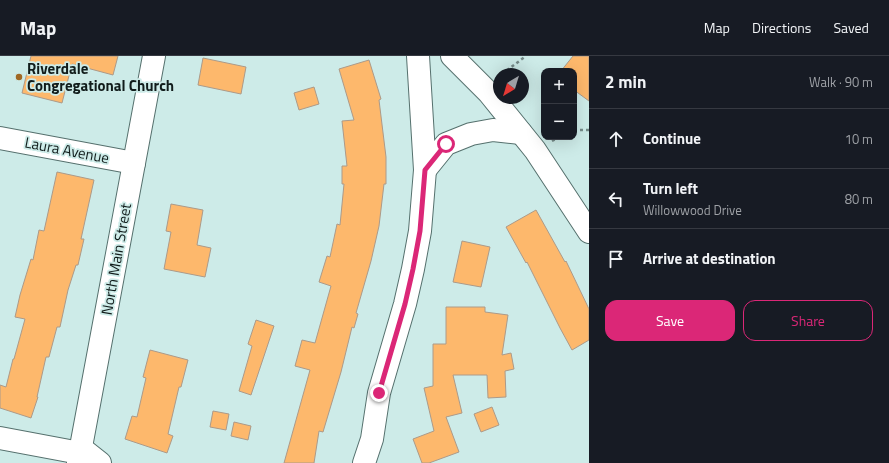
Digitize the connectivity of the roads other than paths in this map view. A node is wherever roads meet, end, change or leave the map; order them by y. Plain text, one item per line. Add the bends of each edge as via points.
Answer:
1 (154, 56) edge
2 (418, 56) edge
3 (452, 56) edge
4 (521, 133) junction
5 (0, 138) edge
6 (134, 163) junction
7 (425, 170) junction
8 (589, 232) edge
9 (0, 438) edge
10 (372, 439) junction
11 (80, 455) edge
12 (100, 463) edge
13 (364, 463) edge
14 (379, 463) edge

1 - 6 street, North Main Street
2 - 7 street
3 - 4 street via 489,93
4 - 7 street via 493,130 471,134 446,144
4 - 8 street
5 - 6 street, Laura Avenue
6 - 11 street, North Main Street
7 - 10 street via 420,231 413,269 379,393
9 - 11 street
10 - 13 street
10 - 14 street
11 - 12 street

